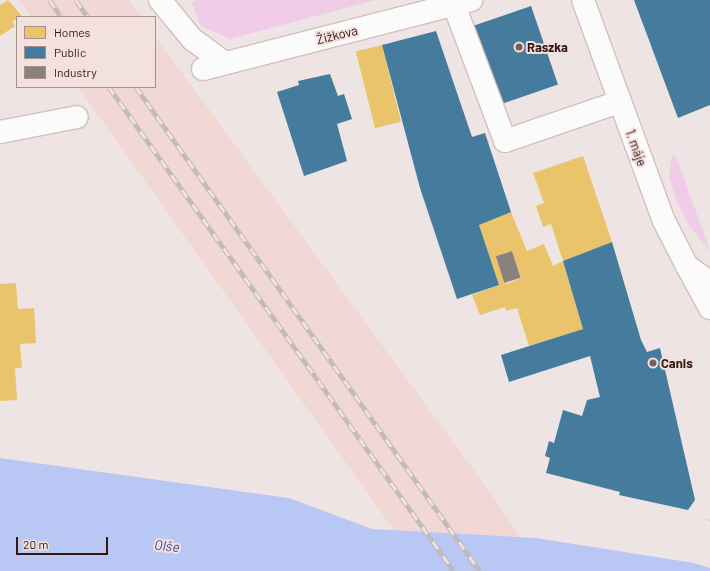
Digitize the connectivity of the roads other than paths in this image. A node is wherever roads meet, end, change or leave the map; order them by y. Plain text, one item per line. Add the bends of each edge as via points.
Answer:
1 (160, 0) edge
2 (583, 0) edge
3 (462, 2) edge
4 (225, 63) junction
5 (203, 69) dead end
6 (619, 102) junction
7 (77, 117) dead end
8 (0, 132) edge
9 (686, 266) junction
10 (710, 283) edge
11 (710, 308) edge

1 - 4 street via 192,39
2 - 6 street, 1. máje
3 - 4 street, Žižkova
3 - 6 street via 505,141
4 - 5 street, Žižkova
6 - 9 street, 1. máje via 664,221
7 - 8 street
9 - 10 street, 1. máje
9 - 11 street

